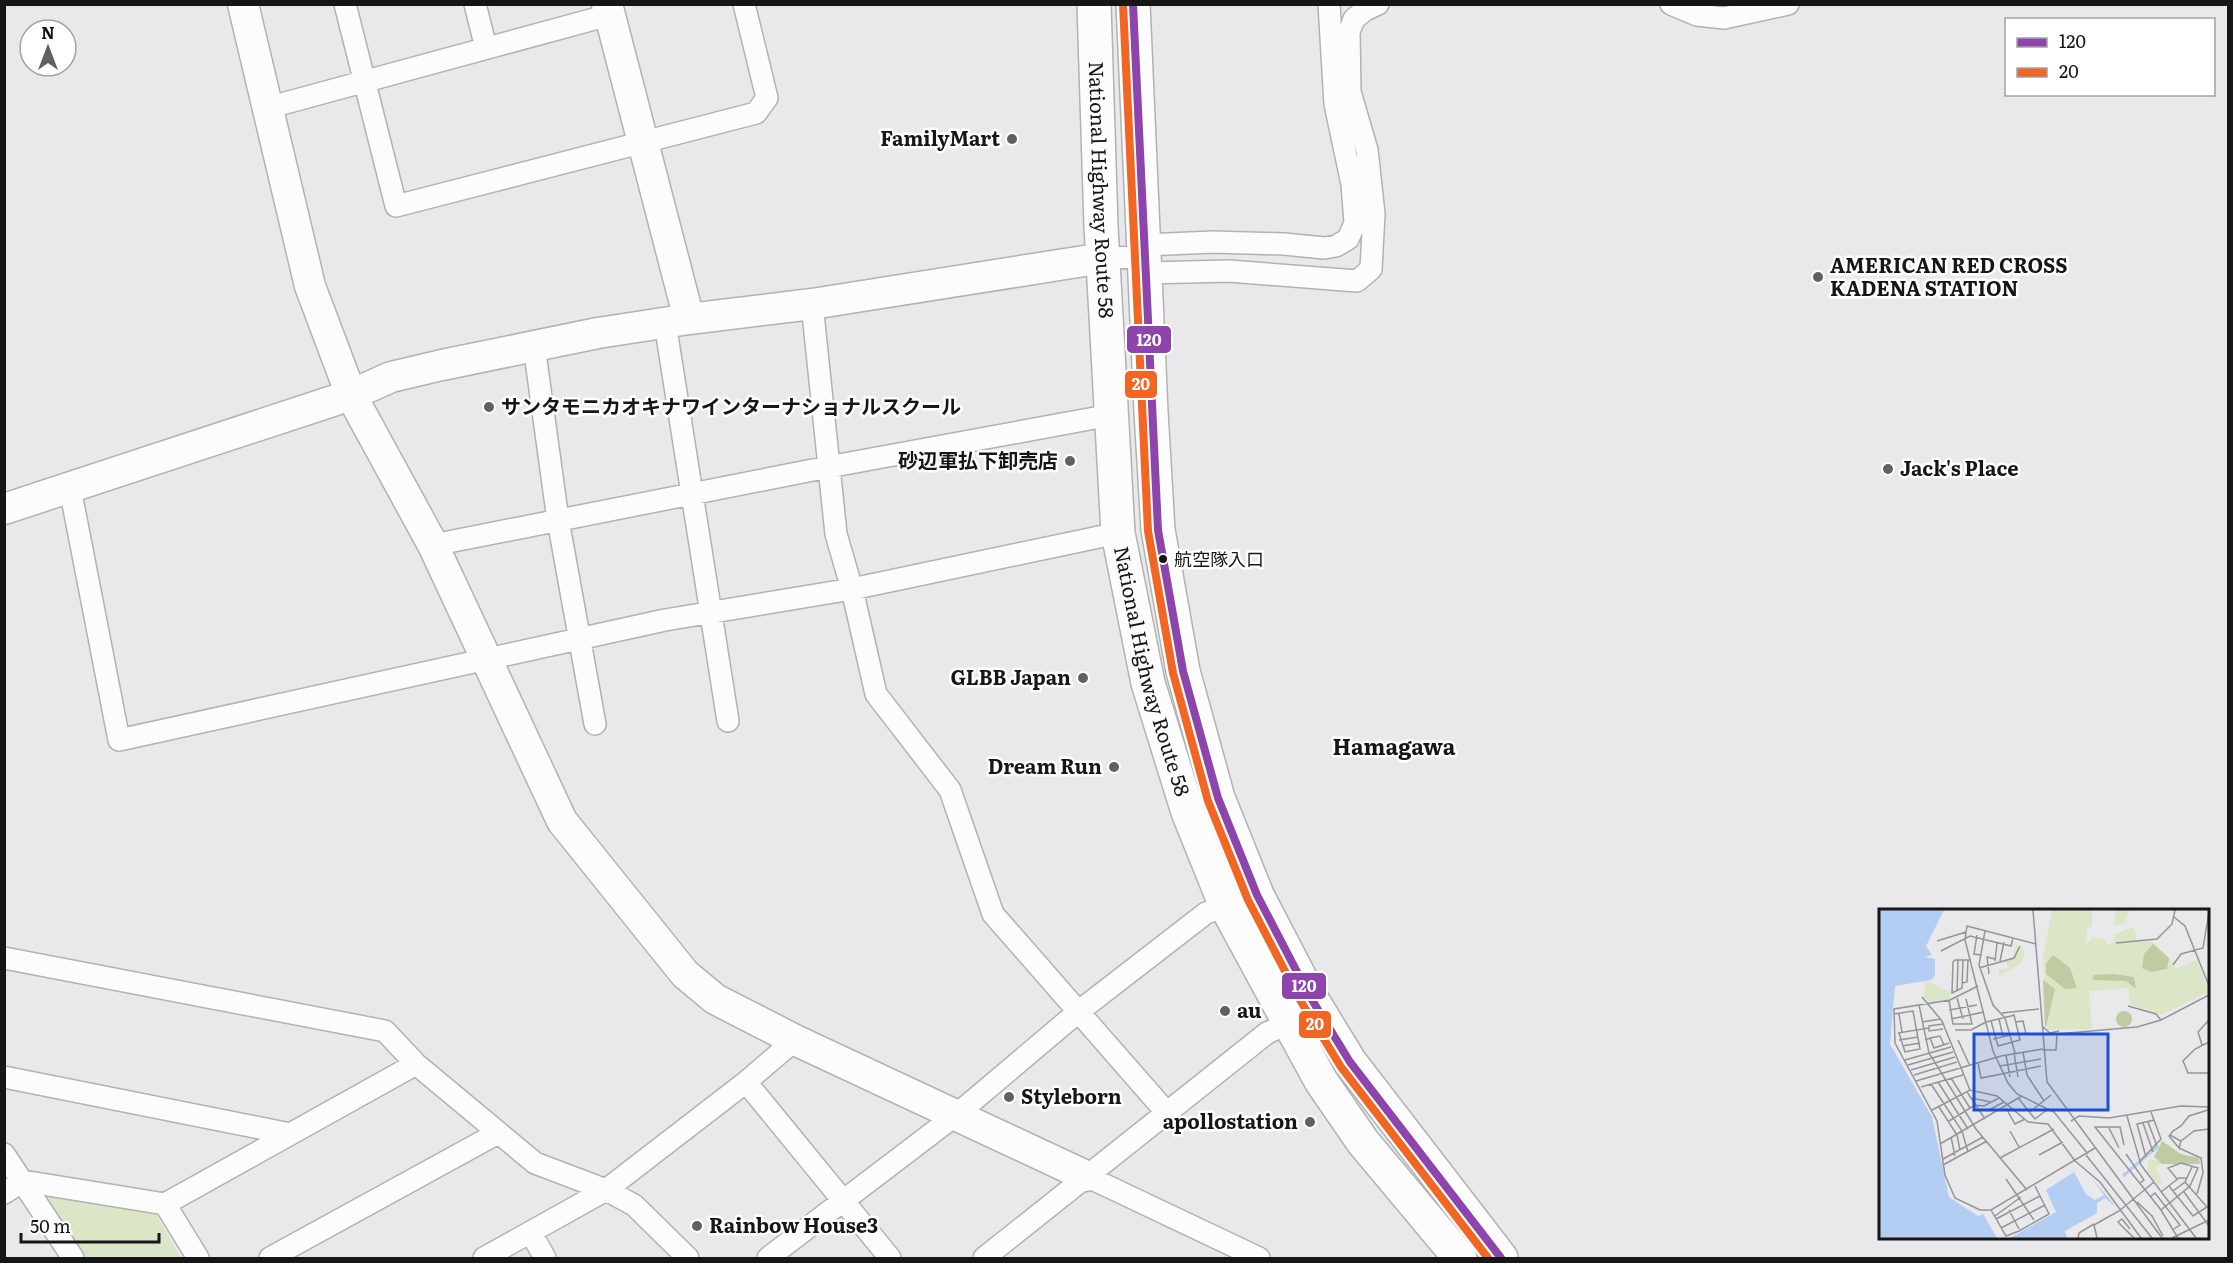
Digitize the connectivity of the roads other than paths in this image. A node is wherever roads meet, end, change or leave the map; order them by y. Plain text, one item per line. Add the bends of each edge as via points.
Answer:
1 (243, 4) edge
2 (345, 4) edge
3 (475, 4) edge
4 (744, 4) edge
5 (1094, 4) edge
6 (1133, 4) edge
7 (1329, 4) edge
8 (1378, 4) edge
9 (1671, 4) edge
10 (1788, 4) edge
11 (608, 10) edge
12 (486, 48) junction
13 (366, 81) junction
14 (267, 108) junction
15 (642, 141) junction
16 (1103, 258) junction
17 (1145, 258) junction
18 (812, 304) junction
19 (677, 321) junction
20 (534, 346) junction
21 (351, 395) junction
22 (1111, 415) junction
23 (828, 467) junction
24 (70, 488) junction
25 (691, 494) junction
26 (4, 509) edge
27 (558, 520) junction
28 (1118, 534) junction
29 (433, 545) junction
30 (852, 589) junction
31 (712, 612) junction
32 (579, 640) junction
33 (489, 660) junction
34 (728, 721) dead end
35 (595, 724) dead end
36 (1226, 906) junction
37 (4, 958) edge
38 (1078, 1012) junction
39 (1289, 1023) junction
40 (795, 1040) junction
41 (416, 1064) junction
42 (4, 1077) edge
43 (746, 1082) junction
44 (1167, 1113) junction
45 (956, 1115) junction
46 (498, 1133) junction
47 (290, 1134) junction
48 (4, 1154) edge
49 (1086, 1176) junction
50 (14, 1187) edge
51 (606, 1191) junction
52 (844, 1202) junction
53 (165, 1204) junction
54 (531, 1233) junction
55 (1227, 1252) edge
56 (73, 1258) edge
57 (198, 1258) edge
58 (270, 1258) edge
59 (484, 1258) edge
60 (545, 1258) edge
61 (688, 1258) edge
62 (768, 1258) edge
63 (890, 1258) edge
64 (984, 1258) edge
65 (1259, 1258) edge
66 (1461, 1258) edge
67 (1501, 1258) edge

1 - 14 street
2 - 13 street
3 - 12 street
4 - 15 street via 767,98 756,113
5 - 16 highway, National Highway Route 58
6 - 17 highway, National Highway Route 58
7 - 17 street via 1335,104 1352,184 1355,223 1348,239 1324,248 1213,242
8 - 17 street via 1353,19 1349,32 1350,92 1367,150 1374,214 1371,269 1357,281
9 - 10 street via 1697,15 1724,18
11 - 12 street
11 - 15 street
12 - 13 street
13 - 14 street
13 - 15 street via 396,206
14 - 21 street via 310,286
15 - 19 street
16 - 17 street
16 - 18 street
16 - 22 highway, National Highway Route 58
17 - 67 highway, National Highway Route 58 via 1158,530 1183,671 1218,798 1257,895 1350,1062
18 - 19 street
18 - 23 street
19 - 20 street
19 - 25 street
20 - 21 street via 390,378
20 - 27 street
21 - 24 street
21 - 29 street
22 - 23 street
22 - 28 highway, National Highway Route 58
23 - 25 street
23 - 30 street via 836,534
24 - 26 street
24 - 33 street via 119,740
25 - 27 street
25 - 31 street
27 - 29 street
27 - 32 street
28 - 30 street
28 - 36 highway, National Highway Route 58 via 1148,683 1188,812
29 - 33 street
30 - 31 street
30 - 38 street via 876,694 950,790 993,914
31 - 32 street
31 - 34 street
32 - 33 street
32 - 35 street
33 - 40 street via 562,821 685,974 715,999
36 - 38 street via 1206,913
36 - 39 highway, National Highway Route 58
37 - 41 street via 385,1031
38 - 44 street
38 - 45 street
39 - 44 street via 1267,1033
39 - 66 highway, National Highway Route 58 via 1321,1081 1363,1142
40 - 43 street
40 - 45 street
41 - 46 street
41 - 47 street
42 - 47 street
43 - 51 street
43 - 52 street
44 - 49 street
45 - 49 street
45 - 52 street
46 - 51 street via 535,1163
46 - 58 street
47 - 53 street
48 - 50 street
49 - 55 street
49 - 64 street
50 - 53 street
50 - 56 street
51 - 54 street
51 - 61 street via 634,1205
52 - 62 street
52 - 63 street
53 - 57 street
54 - 59 street
54 - 60 street
55 - 65 street

